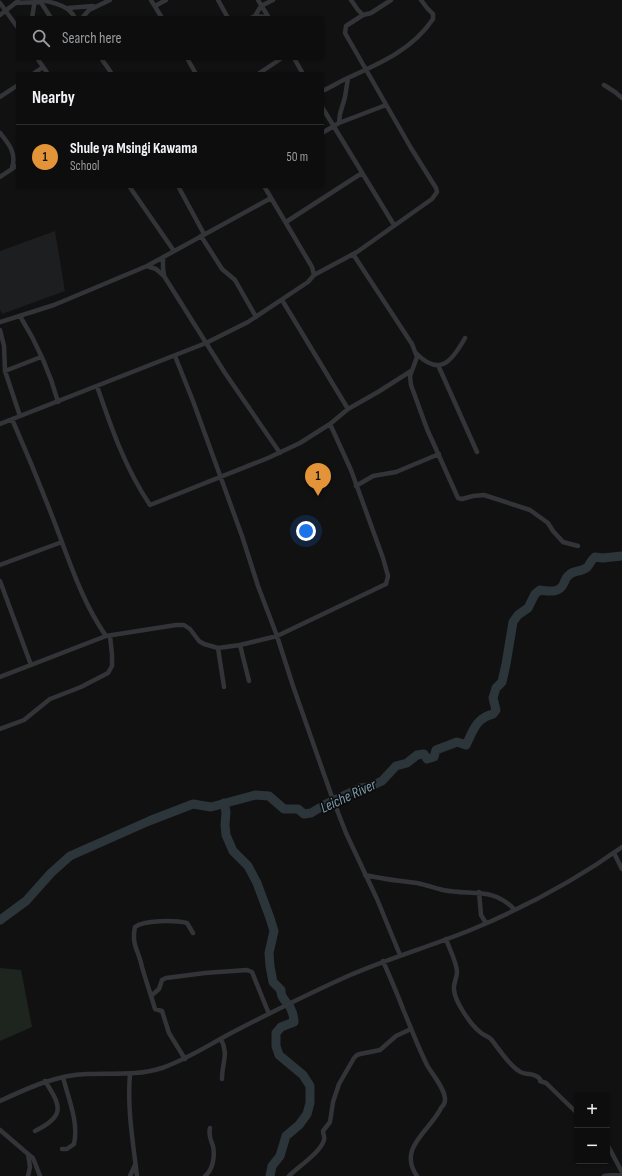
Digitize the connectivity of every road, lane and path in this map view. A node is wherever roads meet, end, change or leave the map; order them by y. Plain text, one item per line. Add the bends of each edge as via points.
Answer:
1 (20, 0) edge
2 (110, 0) edge
3 (151, 0) edge
4 (166, 0) edge
5 (218, 0) edge
6 (258, 0) edge
7 (273, 0) edge
8 (351, 0) edge
9 (391, 0) edge
10 (421, 0) edge
11 (38, 1) edge
12 (0, 3) edge
13 (16, 3) junction
14 (96, 6) junction
15 (155, 6) junction
16 (261, 6) junction
17 (68, 8) junction
18 (5, 10) junction
19 (363, 14) junction
20 (0, 15) edge
21 (33, 16) edge
22 (49, 16) edge
23 (74, 16) edge
24 (84, 16) edge
25 (161, 16) edge
26 (227, 16) edge
27 (254, 16) edge
28 (267, 16) edge
29 (16, 25) edge
30 (38, 60) edge
31 (102, 60) edge
32 (188, 60) edge
33 (279, 60) edge
34 (295, 60) edge
35 (43, 67) junction
36 (365, 70) junction
37 (36, 72) edge
38 (47, 72) edge
39 (111, 72) edge
40 (195, 72) edge
41 (261, 72) edge
42 (302, 72) edge
43 (348, 78) junction
44 (604, 85) dead end
45 (16, 86) edge
46 (324, 90) edge
47 (0, 98) edge
48 (622, 98) edge
49 (386, 105) junction
50 (324, 110) edge
51 (339, 123) junction
52 (333, 126) junction
53 (324, 132) edge
54 (0, 133) edge
55 (16, 166) edge
56 (12, 168) junction
57 (362, 172) junction
58 (0, 177) edge
59 (130, 188) edge
60 (179, 188) edge
61 (265, 188) edge
62 (270, 198) junction
63 (286, 222) junction
64 (394, 225) junction
65 (203, 235) junction
66 (174, 251) junction
67 (353, 254) junction
68 (163, 257) junction
69 (147, 266) junction
70 (314, 275) junction
71 (164, 276) junction
72 (282, 300) junction
73 (20, 316) junction
74 (256, 317) junction
75 (0, 322) edge
76 (0, 330) edge
77 (465, 338) dead end
78 (206, 343) junction
79 (416, 354) junction
80 (41, 356) junction
81 (176, 356) junction
82 (438, 365) junction
83 (5, 371) junction
84 (411, 371) junction
85 (97, 386) junction
86 (58, 402) junction
87 (348, 409) junction
88 (20, 416) junction
89 (12, 419) junction
90 (0, 424) edge
91 (330, 424) junction
92 (477, 452) dead end
93 (280, 453) junction
94 (439, 454) junction
95 (220, 476) junction
96 (356, 486) junction
97 (62, 542) junction
98 (578, 546) dead end
99 (0, 565) edge
100 (0, 581) edge
101 (108, 636) junction
102 (277, 636) junction
103 (240, 645) junction
104 (218, 648) junction
105 (31, 665) junction
106 (0, 677) edge
107 (248, 681) dead end
108 (224, 687) dead end
109 (0, 729) edge
110 (621, 848) edge
111 (614, 853) junction
112 (622, 869) edge
113 (365, 875) junction
114 (479, 892) junction
115 (515, 910) junction
116 (486, 923) junction
117 (193, 933) dead end
118 (446, 939) junction
119 (400, 955) junction
120 (384, 961) junction
121 (150, 996) junction
122 (269, 1014) junction
123 (411, 1029) junction
124 (221, 1039) junction
125 (185, 1059) junction
126 (130, 1074) junction
127 (63, 1077) junction
128 (222, 1079) dead end
129 (45, 1081) junction
130 (0, 1101) edge
131 (574, 1110) edge
132 (210, 1128) dead end
133 (0, 1130) edge
134 (35, 1131) dead end
135 (62, 1150) dead end
136 (610, 1150) edge
137 (28, 1154) junction
138 (136, 1163) junction
139 (622, 1173) edge
140 (28, 1176) edge
141 (40, 1176) edge
142 (130, 1176) edge
143 (137, 1176) edge
144 (205, 1176) edge
145 (289, 1176) edge
146 (417, 1176) edge
147 (604, 1176) edge

1 - 13 street
2 - 14 street
3 - 15 street
4 - 15 street
5 - 26 street
6 - 16 street
7 - 16 street
8 - 19 street
9 - 19 street via 371,13
10 - 36 street via 434,16 430,24 399,52
11 - 13 street
11 - 17 street
11 - 21 street
11 - 22 street
12 - 18 street
13 - 18 street
14 - 17 street
14 - 24 street
15 - 25 street
16 - 27 street
16 - 28 street
17 - 23 street
18 - 20 street
18 - 29 street
19 - 36 street via 346,26 345,33
30 - 35 street
31 - 39 street
32 - 40 street
33 - 41 street
34 - 42 street
35 - 37 street
35 - 38 street
36 - 43 street
36 - 49 street
43 - 46 street
43 - 51 street
44 - 48 street
45 - 47 street
49 - 51 street
49 - 64 street via 437,192 432,199
50 - 52 street
51 - 52 street
52 - 53 street
52 - 57 street
54 - 56 street via 13,153
55 - 56 street
56 - 58 street
57 - 63 street
57 - 64 street
59 - 66 street
60 - 65 street
61 - 62 street
62 - 63 street
62 - 65 street
63 - 70 street
64 - 67 street
65 - 66 street
65 - 74 street via 222,269 235,280
66 - 68 street
67 - 70 street
67 - 79 street
68 - 69 street
68 - 71 street
69 - 71 street
69 - 73 street via 54,305
70 - 72 street
71 - 78 street
72 - 74 street
72 - 87 street
73 - 75 street
73 - 80 street
74 - 78 street
76 - 83 street via 4,346
77 - 82 street via 446,364
78 - 81 street
78 - 93 street
79 - 82 street via 428,363
79 - 84 street via 416,362
80 - 83 street
80 - 86 street
81 - 85 street
81 - 95 street
82 - 92 street
83 - 88 street
84 - 87 street
84 - 94 street via 411,385
85 - 86 street
85 - 95 street via 120,451 150,505
86 - 88 street
87 - 91 street
88 - 89 street
89 - 90 street
89 - 97 street
91 - 93 street
91 - 96 street
93 - 95 street
94 - 96 street via 396,472 374,476
94 - 98 street via 458,498 484,495 530,510 548,523 563,542
95 - 102 street
96 - 102 street via 383,558 388,576 386,584
97 - 99 street
97 - 101 street via 90,609
100 - 105 street
101 - 104 street via 184,625 199,641
101 - 105 street
101 - 109 street via 112,666 108,673 50,699 24,720
102 - 103 street
102 - 113 street via 332,797
103 - 104 street
103 - 107 street
104 - 108 street
105 - 106 street
110 - 111 street
111 - 112 street
111 - 115 street
113 - 114 street via 444,890
113 - 119 street
114 - 115 street via 499,898
114 - 116 street via 481,915
115 - 116 street
116 - 118 street
117 - 121 street via 187,924 181,922 142,923 135,927 134,945
118 - 119 street
118 - 131 street via 456,969 455,997 472,1023 491,1039 516,1069 525,1074 535,1075
119 - 120 street
120 - 122 street
120 - 123 street
121 - 122 street via 159,989 162,980 166,978 247,970 255,977
121 - 125 street via 155,1010 163,1012 169,1033
122 - 124 street
123 - 145 street via 396,1036 380,1050 360,1054 354,1058 336,1092 330,1122 323,1130 325,1138 322,1144
123 - 146 street via 424,1060 444,1092 445,1100 435,1119 423,1132 411,1152 411,1166
124 - 125 street
124 - 128 street via 226,1052
125 - 126 street via 155,1070
126 - 127 street
126 - 138 street via 129,1110
127 - 129 street
127 - 135 street via 72,1112 75,1138 74,1144
129 - 130 street
129 - 134 street via 58,1109 48,1124
132 - 144 street via 213,1160 210,1172
133 - 137 street
136 - 139 street
137 - 140 street
137 - 141 street via 34,1158
138 - 142 street
138 - 143 street
139 - 147 street

